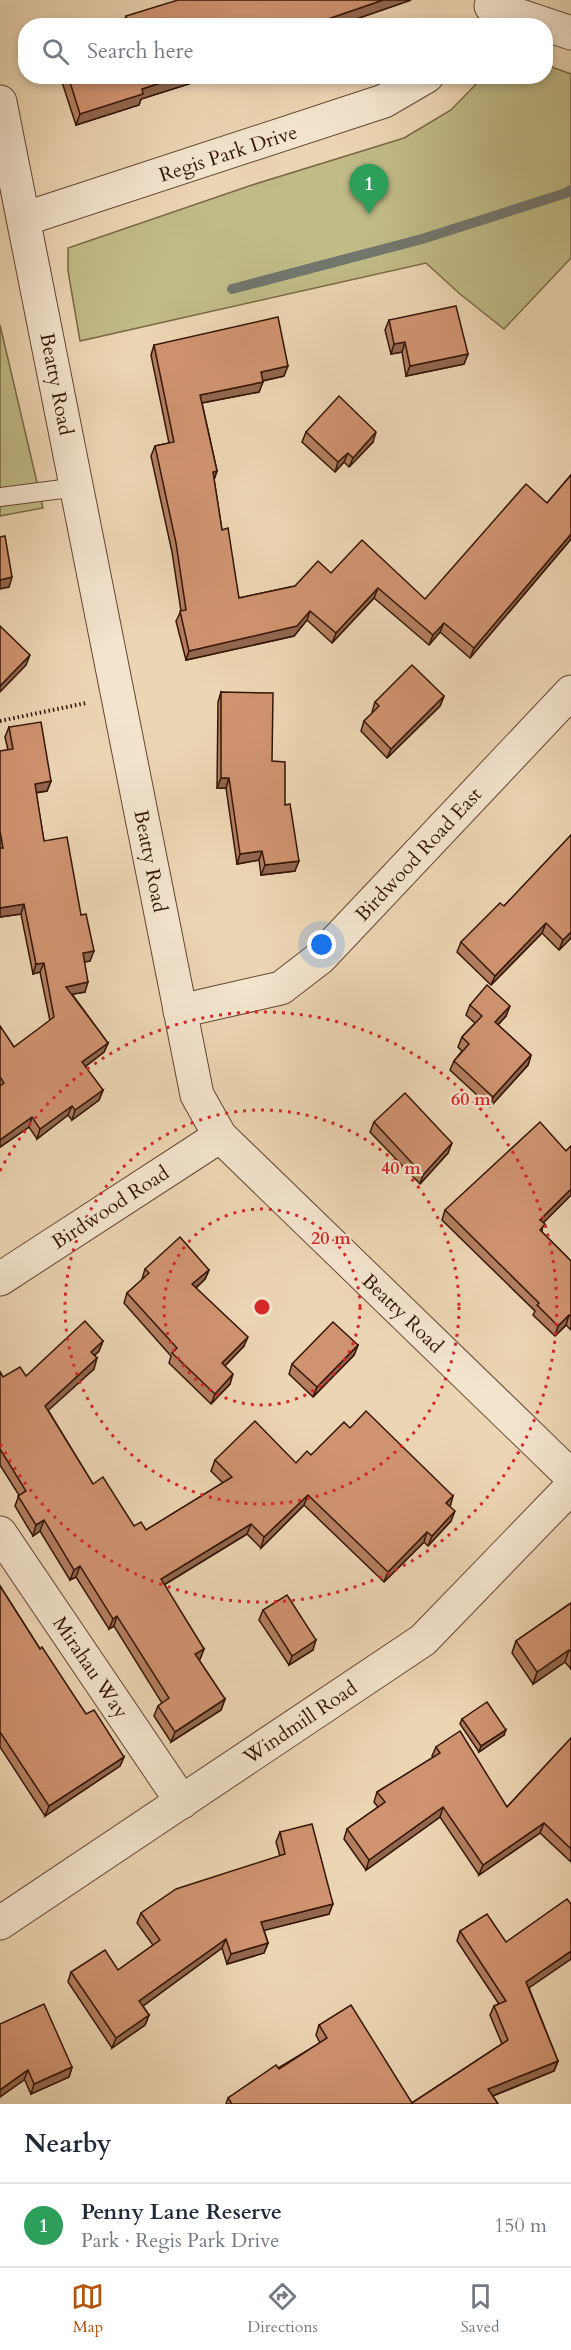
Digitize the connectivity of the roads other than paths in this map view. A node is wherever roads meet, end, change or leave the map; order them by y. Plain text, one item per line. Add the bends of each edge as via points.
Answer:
1 (487, 10) edge
2 (516, 18) edge
3 (553, 28) edge
4 (571, 33) edge
5 (413, 84) edge
6 (0, 102) edge
7 (24, 219) junction
8 (78, 488) junction
9 (0, 497) edge
10 (571, 692) edge
11 (180, 1011) junction
12 (220, 1136) junction
13 (0, 1279) edge
14 (571, 1476) edge
15 (571, 1487) edge
16 (0, 1533) edge
17 (182, 1802) junction
18 (0, 1923) edge

1 - 2 street
3 - 4 street
5 - 7 street, Regis Park Drive via 384,101
6 - 7 street, Beatty Road
7 - 8 street, Beatty Road
8 - 9 lane
8 - 11 street, Beatty Road
10 - 11 street, Birdwood Road East via 320,957 281,987
11 - 12 street, Beatty Road via 197,1095
12 - 13 street, Birdwood Road
12 - 14 street, Beatty Road
15 - 17 street, Windmill Road via 423,1640
16 - 17 street, Mirahau Way
17 - 18 street, Windmill Road

